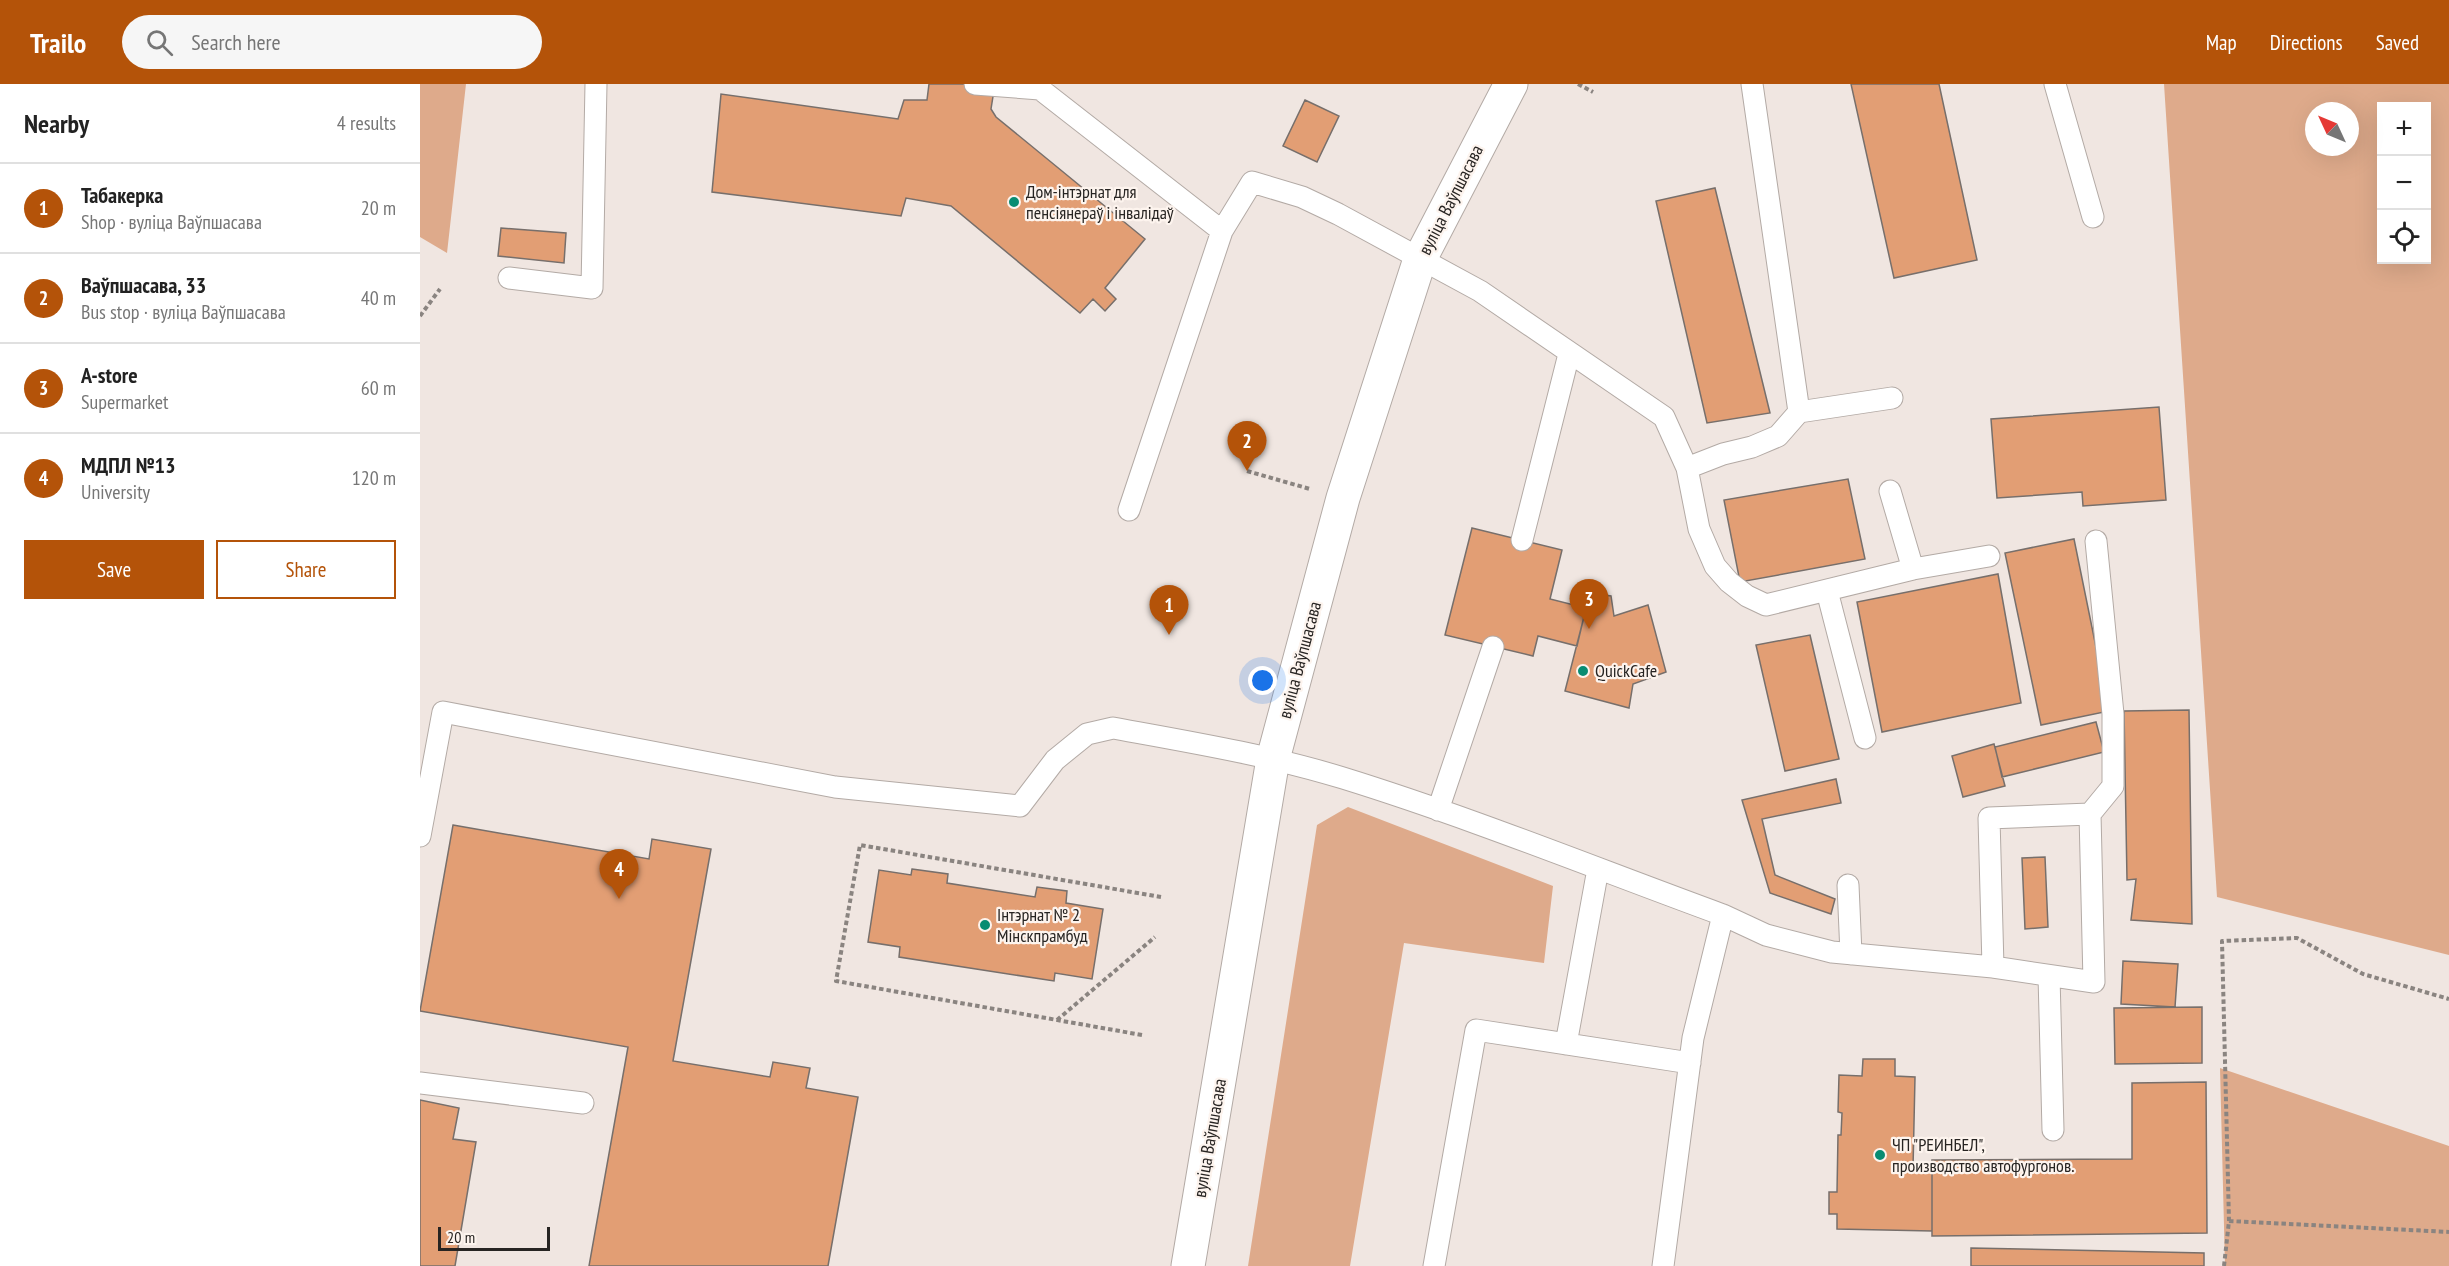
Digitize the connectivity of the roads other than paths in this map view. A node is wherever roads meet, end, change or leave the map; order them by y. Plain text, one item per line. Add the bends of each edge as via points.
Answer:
1 (596, 84) edge
2 (975, 84) edge
3 (1511, 84) edge
4 (1752, 84) edge
5 (2055, 84) edge
6 (1040, 87) edge
7 (2093, 217) dead end
8 (1222, 231) junction
9 (1420, 259) junction
10 (509, 278) dead end
11 (1569, 354) junction
12 (1892, 398) dead end
13 (1800, 412) junction
14 (1687, 468) junction
15 (1890, 491) dead end
16 (1129, 510) dead end
17 (1522, 540) dead end
18 (2096, 541) dead end
19 (1989, 556) dead end
20 (1913, 569) junction
21 (1827, 591) junction
22 (1493, 647) dead end
23 (1865, 738) dead end
24 (1273, 759) junction
25 (1438, 810) junction
26 (2090, 814) junction
27 (420, 836) edge
28 (1598, 869) junction
29 (1848, 885) dead end
30 (1723, 915) junction
31 (1851, 954) junction
32 (1993, 967) junction
33 (2049, 976) junction
34 (1566, 1044) junction
35 (1689, 1063) junction
36 (420, 1083) edge
37 (583, 1103) dead end
38 (2053, 1130) dead end
39 (1188, 1266) edge
40 (1434, 1266) edge
41 (1663, 1266) edge

1 - 10 lane via 592,288
2 - 6 lane
3 - 9 main road, вуліца Ваўпшасава
4 - 13 lane
5 - 7 lane
6 - 8 lane
8 - 9 lane via 1252,182 1302,197
8 - 16 lane
9 - 11 lane via 1480,291
9 - 24 main road, вуліца Ваўпшасава via 1343,498
11 - 14 lane via 1664,417
11 - 17 lane
12 - 13 lane
13 - 14 lane via 1778,436
14 - 21 lane via 1699,530 1715,566 1729,582 1767,605
15 - 20 lane
18 - 26 lane via 2113,714 2112,786
19 - 20 lane
20 - 21 lane
21 - 23 lane
22 - 25 lane
24 - 25 lane via 1342,777
24 - 27 lane via 1113,728 1087,734 1055,760 1020,806 835,787 443,712
24 - 39 main road, вуліца Ваўпшасава
25 - 28 lane
26 - 32 lane via 1989,818
26 - 33 lane via 2094,982
28 - 30 lane
28 - 34 lane
29 - 31 lane
30 - 31 lane via 1766,935
30 - 35 lane
31 - 32 lane
32 - 33 lane
33 - 38 lane
34 - 35 lane
34 - 40 lane via 1476,1030
35 - 41 lane
36 - 37 lane

